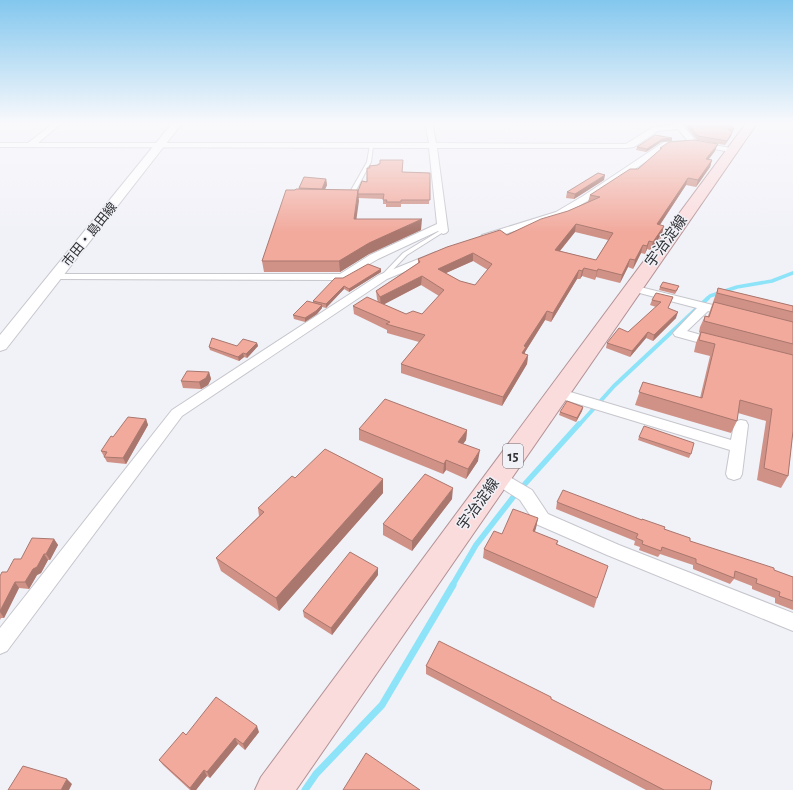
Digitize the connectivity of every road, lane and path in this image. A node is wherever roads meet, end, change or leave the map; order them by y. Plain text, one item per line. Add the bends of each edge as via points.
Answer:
1 (149, 159) edge
2 (369, 159) edge
3 (434, 159) edge
4 (644, 159) edge
5 (725, 159) edge
6 (342, 197) edge
7 (442, 229) junction
8 (471, 242) edge
9 (449, 250) edge
10 (55, 276) junction
11 (383, 277) junction
12 (632, 288) junction
13 (705, 307) junction
14 (742, 316) edge
15 (725, 345) edge
16 (0, 346) edge
17 (557, 393) junction
18 (741, 425) dead end
19 (738, 447) junction
20 (734, 474) dead end
21 (497, 477) junction
22 (793, 622) edge
23 (0, 644) edge
24 (274, 790) edge

1 - 10 street, 市田・島田線
2 - 6 lane via 352,193
3 - 7 street
4 - 8 street via 558,214
5 - 12 main road, 宇治淀線 / 15
7 - 10 street via 374,257 342,276
7 - 11 lane via 405,254
9 - 11 street
10 - 16 street, 市田・島田線
11 - 23 street via 177,413
12 - 13 street
12 - 17 main road, 宇治淀線 / 15
13 - 14 street
13 - 15 street via 679,333
17 - 19 street
17 - 21 main road, 宇治淀線 / 15
18 - 19 street
19 - 20 street
21 - 22 street via 526,495 542,519
21 - 24 main road, 宇治淀線 / 15

